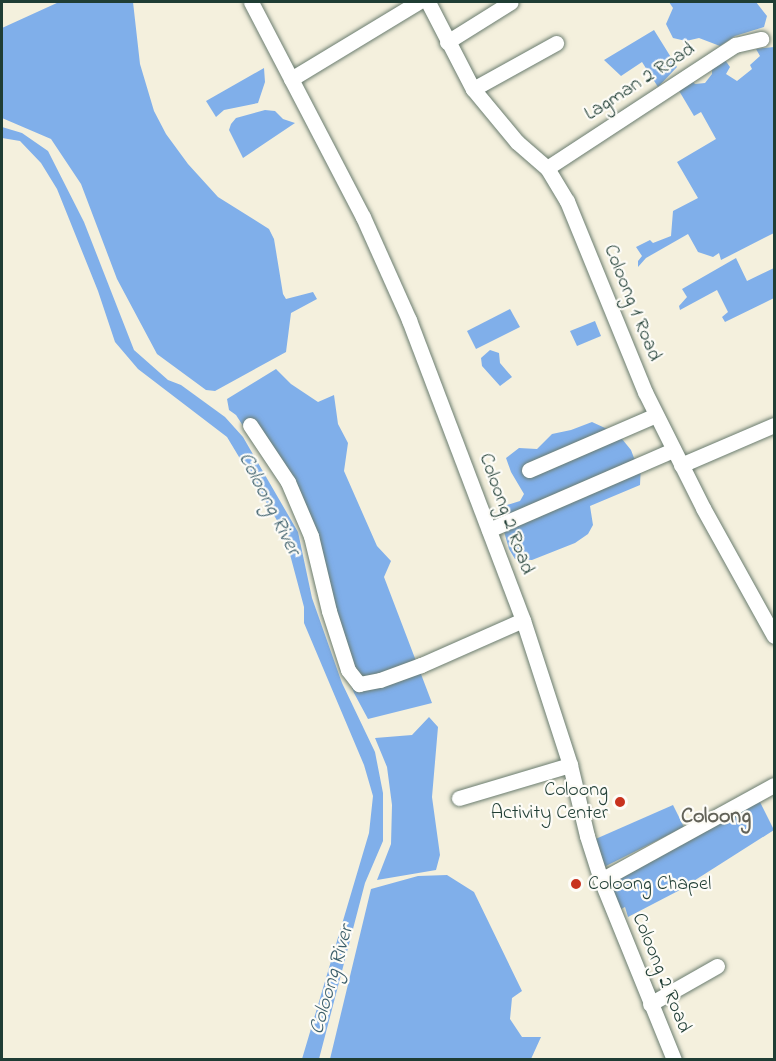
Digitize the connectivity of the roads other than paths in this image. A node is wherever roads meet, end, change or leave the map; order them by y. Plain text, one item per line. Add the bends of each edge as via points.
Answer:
1 (270, 2) edge
2 (418, 2) edge
3 (428, 2) edge
4 (511, 2) edge
5 (254, 5) edge
6 (761, 39) dead end
7 (447, 42) junction
8 (556, 43) dead end
9 (291, 79) junction
10 (473, 89) junction
11 (546, 168) junction
12 (656, 415) junction
13 (250, 425) dead end
14 (774, 425) edge
15 (673, 450) junction
16 (681, 465) junction
17 (529, 470) dead end
18 (489, 530) junction
19 (523, 620) junction
20 (774, 636) edge
21 (570, 765) junction
22 (774, 785) edge
23 (459, 798) dead end
24 (601, 880) junction
25 (717, 966) dead end
26 (651, 1004) junction
27 (674, 1059) edge

1 - 5 street
2 - 9 street
3 - 7 street, Coloong 1 Road
4 - 7 street
5 - 9 street, Coloong 2 Road
6 - 11 street, Lagman 2 Road via 735,45
7 - 10 street, Coloong 1 Road
8 - 10 street
9 - 18 street, Coloong 2 Road via 363,217 410,320
10 - 11 street, Coloong 1 Road via 509,134
11 - 12 street, Coloong 1 Road via 567,201
12 - 15 street, Coloong 1 Road
12 - 17 street
13 - 19 street via 275,460 297,503 348,670 359,684 421,665
14 - 16 street
15 - 16 street, Coloong 1 Road
15 - 18 street
16 - 20 street, Coloong 1 Road
18 - 19 street, Coloong 2 Road
19 - 21 street, Coloong 2 Road
21 - 23 street
21 - 24 street, Coloong 2 Road
22 - 24 street
24 - 26 street, Coloong 2 Road
25 - 26 street
26 - 27 street, Coloong 2 Road

